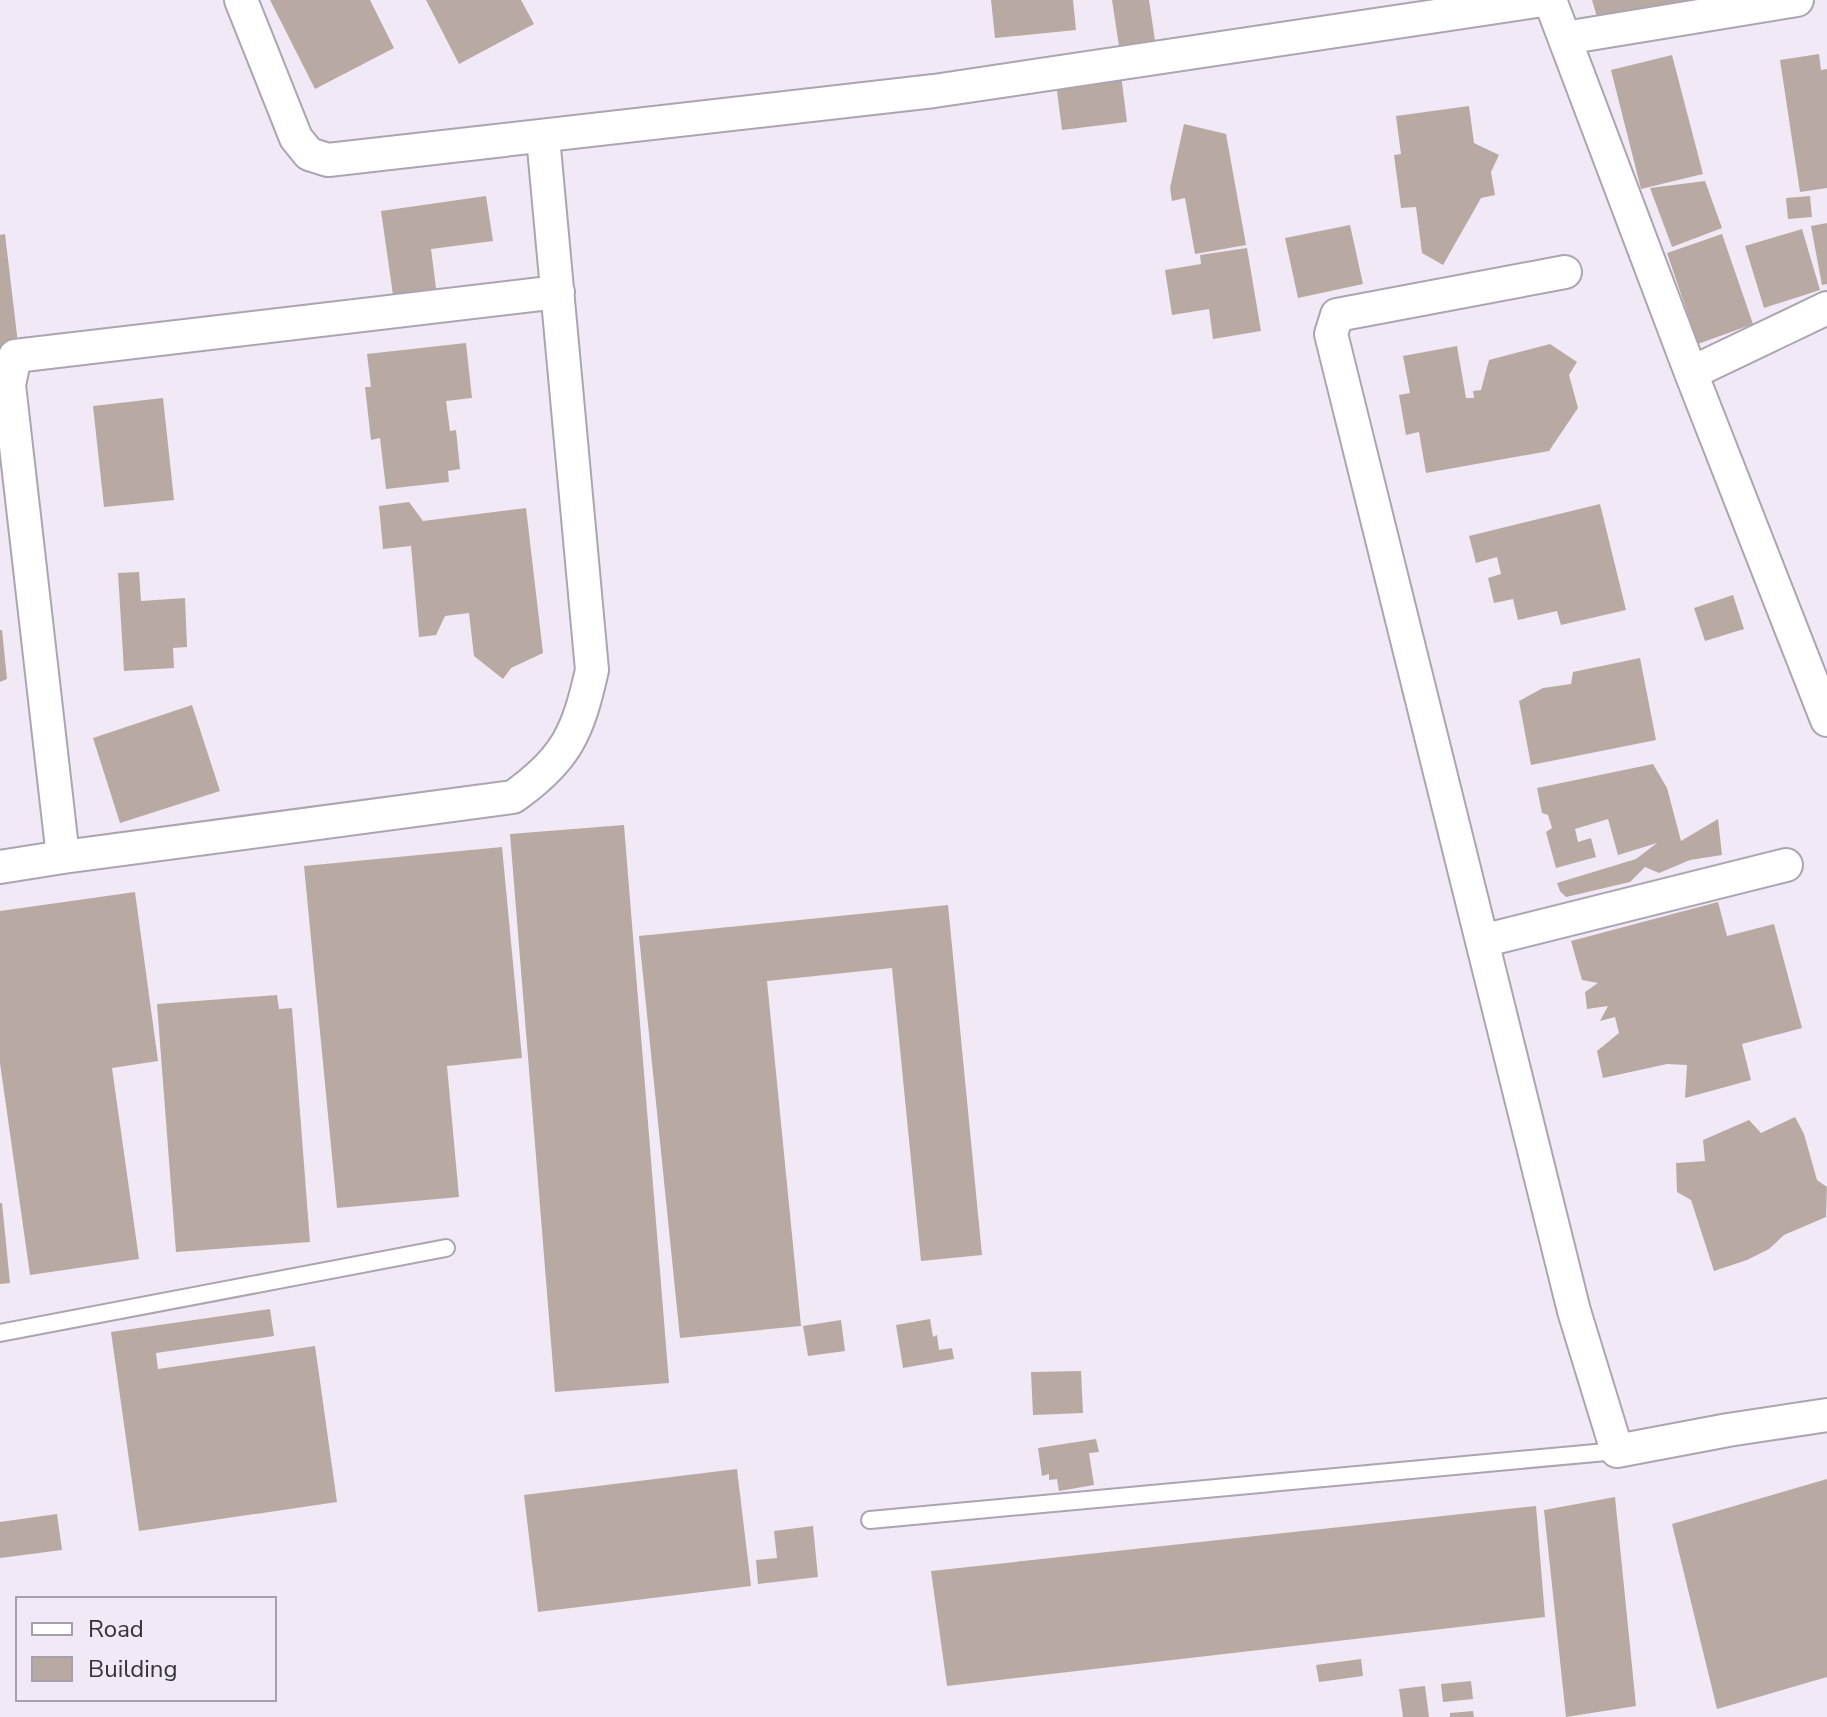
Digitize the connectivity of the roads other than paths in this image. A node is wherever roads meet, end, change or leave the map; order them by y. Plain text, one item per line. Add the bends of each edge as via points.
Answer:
1 (241, 0) edge
2 (1543, 0) edge
3 (1550, 0) edge
4 (1797, 0) edge
5 (1565, 38) junction
6 (543, 137) junction
7 (1565, 272) dead end
8 (558, 292) junction
9 (1827, 308) edge
10 (1691, 373) junction
11 (5, 386) edge
12 (1827, 720) edge
13 (63, 857) junction
14 (1786, 865) dead end
15 (0, 867) edge
16 (1482, 941) junction
17 (446, 1248) dead end
18 (0, 1333) edge
19 (1827, 1415) edge
20 (1617, 1451) junction
21 (870, 1520) dead end

1 - 6 street via 296,138 309,154 346,160
2 - 6 street via 934,91
3 - 5 street
4 - 5 street
5 - 10 street
6 - 8 street
7 - 16 street via 1337,315 1331,334
8 - 11 street via 15,356
8 - 13 street via 592,670 582,716 543,776 513,797
9 - 10 street
10 - 12 street
11 - 13 street
13 - 15 street
14 - 16 street
16 - 20 street via 1574,1311
17 - 18 lane
19 - 20 street
20 - 21 lane

